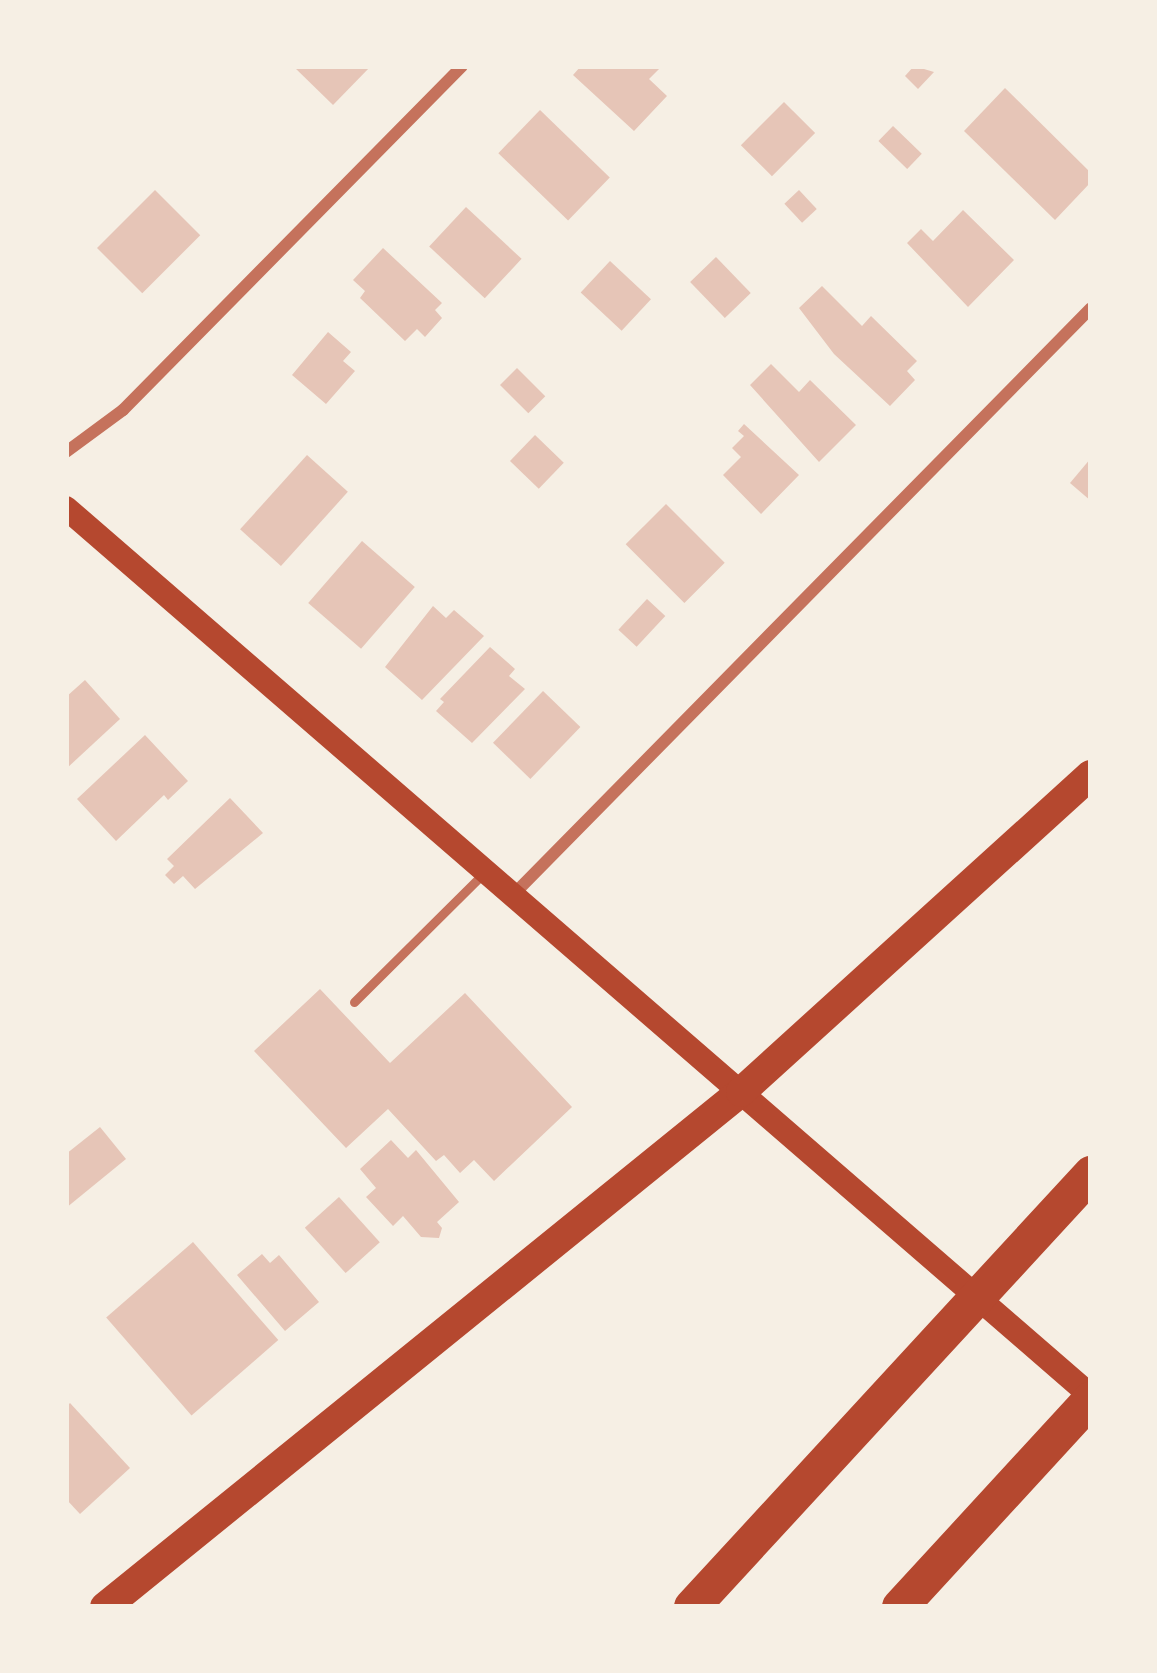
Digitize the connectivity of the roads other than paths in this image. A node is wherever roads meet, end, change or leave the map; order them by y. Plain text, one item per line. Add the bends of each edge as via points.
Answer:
1 (462, 66) edge
2 (1091, 308) edge
3 (66, 452) edge
4 (66, 508) edge
5 (1091, 761) edge
6 (1091, 775) edge
7 (1058, 803) junction
8 (487, 870) junction
9 (514, 894) junction
10 (354, 1002) dead end
11 (741, 1092) junction
12 (1091, 1174) edge
13 (1091, 1398) edge
14 (105, 1607) edge
15 (692, 1607) edge
16 (901, 1607) edge

1 - 3 street via 123,410
2 - 9 street
4 - 8 main road
5 - 7 main road
6 - 7 main road
7 - 11 main road
8 - 9 main road
8 - 10 lane
9 - 11 main road
11 - 13 main road
11 - 14 main road
12 - 15 highway
13 - 16 highway

